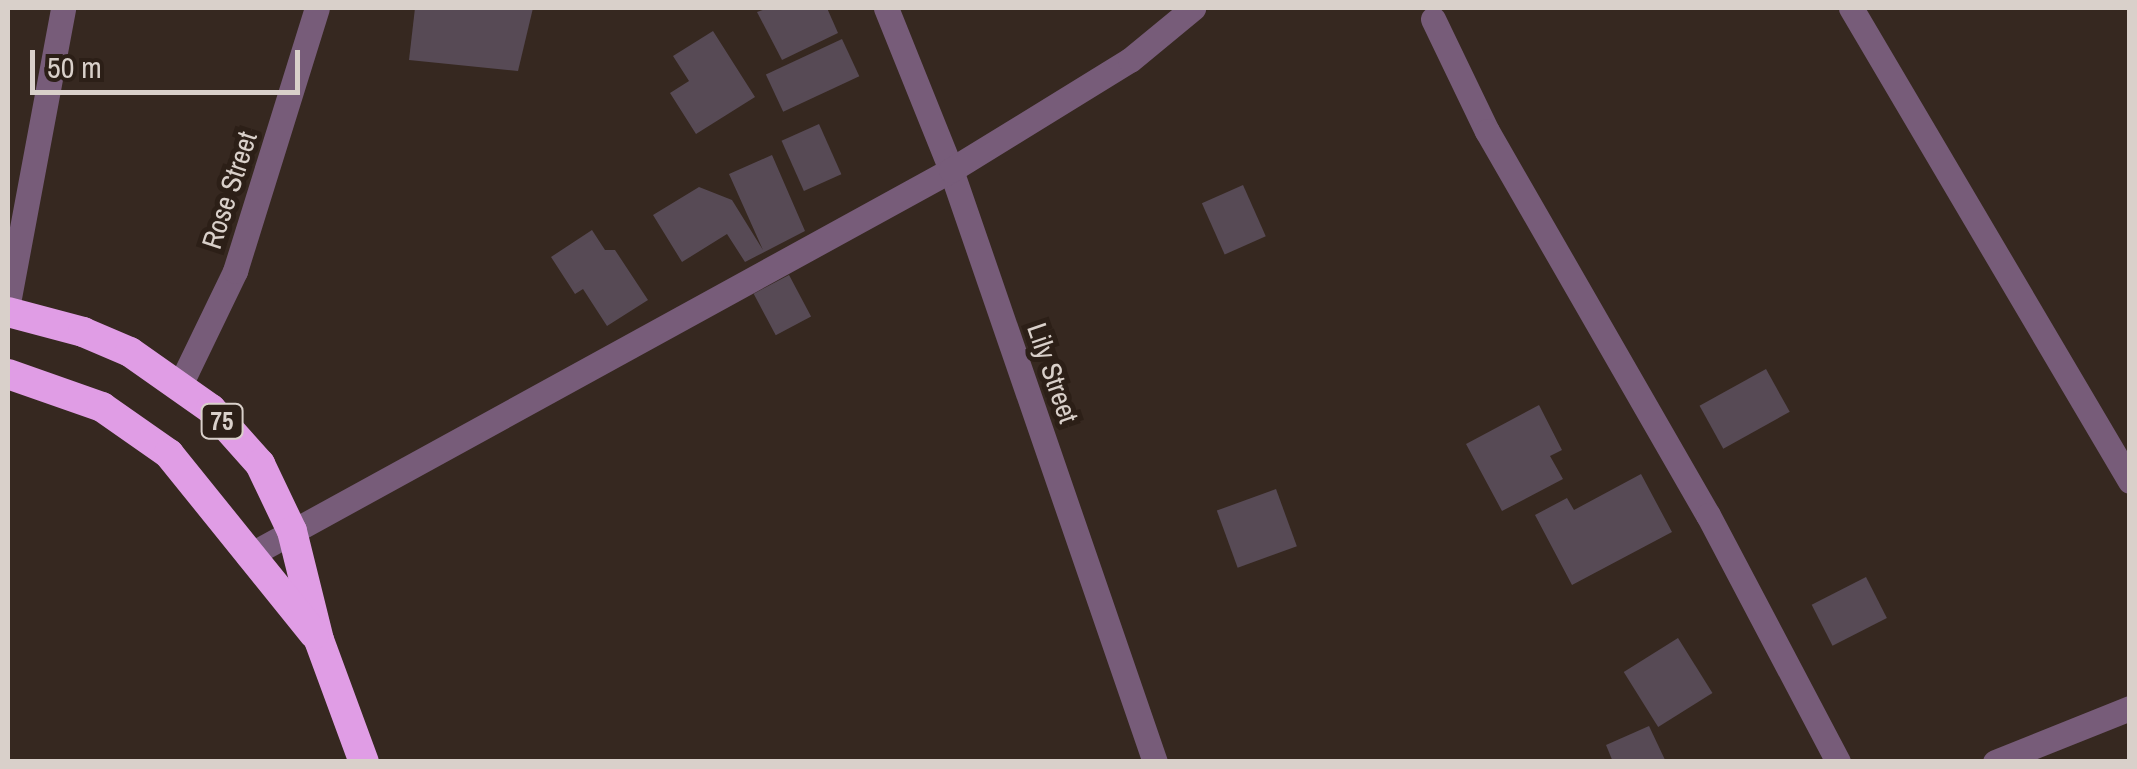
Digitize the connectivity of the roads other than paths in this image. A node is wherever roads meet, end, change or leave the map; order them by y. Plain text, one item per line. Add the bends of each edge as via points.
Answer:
1 (63, 8) edge
2 (317, 8) edge
3 (886, 8) edge
4 (1194, 8) edge
5 (1852, 8) edge
6 (1433, 18) dead end
7 (951, 170) junction
8 (8, 303) edge
9 (8, 312) edge
10 (8, 374) edge
11 (180, 384) junction
12 (2130, 481) edge
13 (292, 531) junction
14 (248, 556) junction
15 (319, 640) junction
16 (2130, 708) edge
17 (364, 762) edge
18 (1155, 762) edge
19 (1838, 762) edge
20 (1995, 762) edge

1 - 8 street
2 - 11 street, Rose Street via 235,271
3 - 7 street, Lily Street
4 - 7 street via 1130,60
5 - 12 street
6 - 19 street via 1487,131 1708,514
7 - 13 street
7 - 18 street, Lily Street
9 - 11 highway, 75 via 83,332
10 - 14 highway, 75 via 62,390 134,427 212,503
11 - 13 highway, 75 via 260,464
13 - 14 street
13 - 15 highway, 75
14 - 15 highway, 75
15 - 17 highway, 75
16 - 20 street

